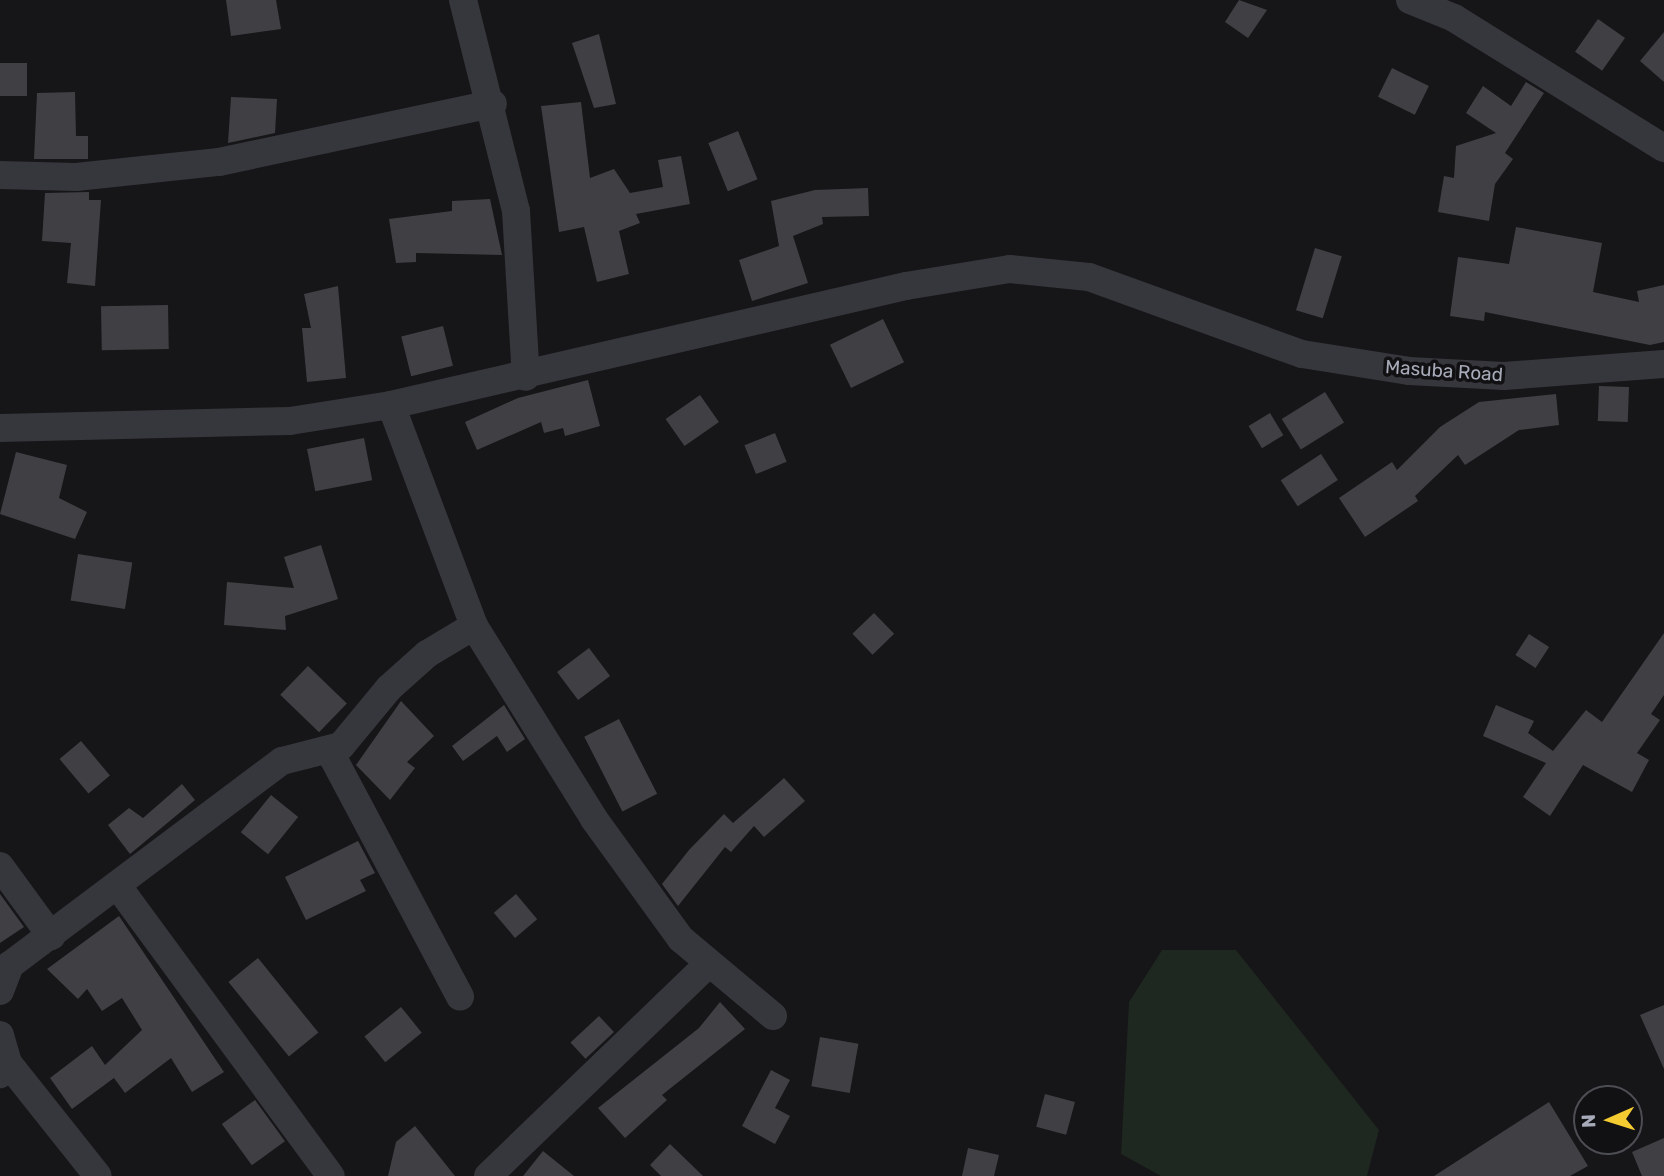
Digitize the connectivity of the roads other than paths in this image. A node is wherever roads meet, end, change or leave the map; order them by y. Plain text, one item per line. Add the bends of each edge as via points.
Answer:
1 (463, 0) edge
2 (1410, 0) edge
3 (1453, 9) edge
4 (493, 104) junction
5 (1664, 148) edge
6 (0, 175) edge
7 (1664, 364) edge
8 (526, 377) junction
9 (391, 405) junction
10 (0, 428) edge
11 (474, 626) junction
12 (330, 752) junction
13 (0, 866) edge
14 (117, 885) junction
15 (51, 936) junction
16 (707, 965) junction
17 (0, 991) edge
18 (460, 998) dead end
19 (773, 1016) dead end
20 (0, 1035) edge
21 (4, 1069) edge
22 (97, 1176) edge
23 (331, 1176) edge
24 (488, 1176) edge

1 - 4 street
2 - 3 street
3 - 5 street
4 - 6 street via 219,162 76,177
4 - 8 street via 516,211
7 - 8 street, Masuba Road via 1504,376 1409,371 1302,354 1230,323 1089,276 1010,268 906,286
8 - 9 street, Masuba Road
9 - 10 street, Masuba Road via 290,421
9 - 11 street
11 - 12 street via 427,654
11 - 16 street via 636,883
12 - 14 street via 282,761
12 - 18 street
13 - 15 street
14 - 15 street
14 - 23 street
15 - 17 street via 10,965
16 - 19 street
16 - 24 street
20 - 21 street
21 - 22 street

